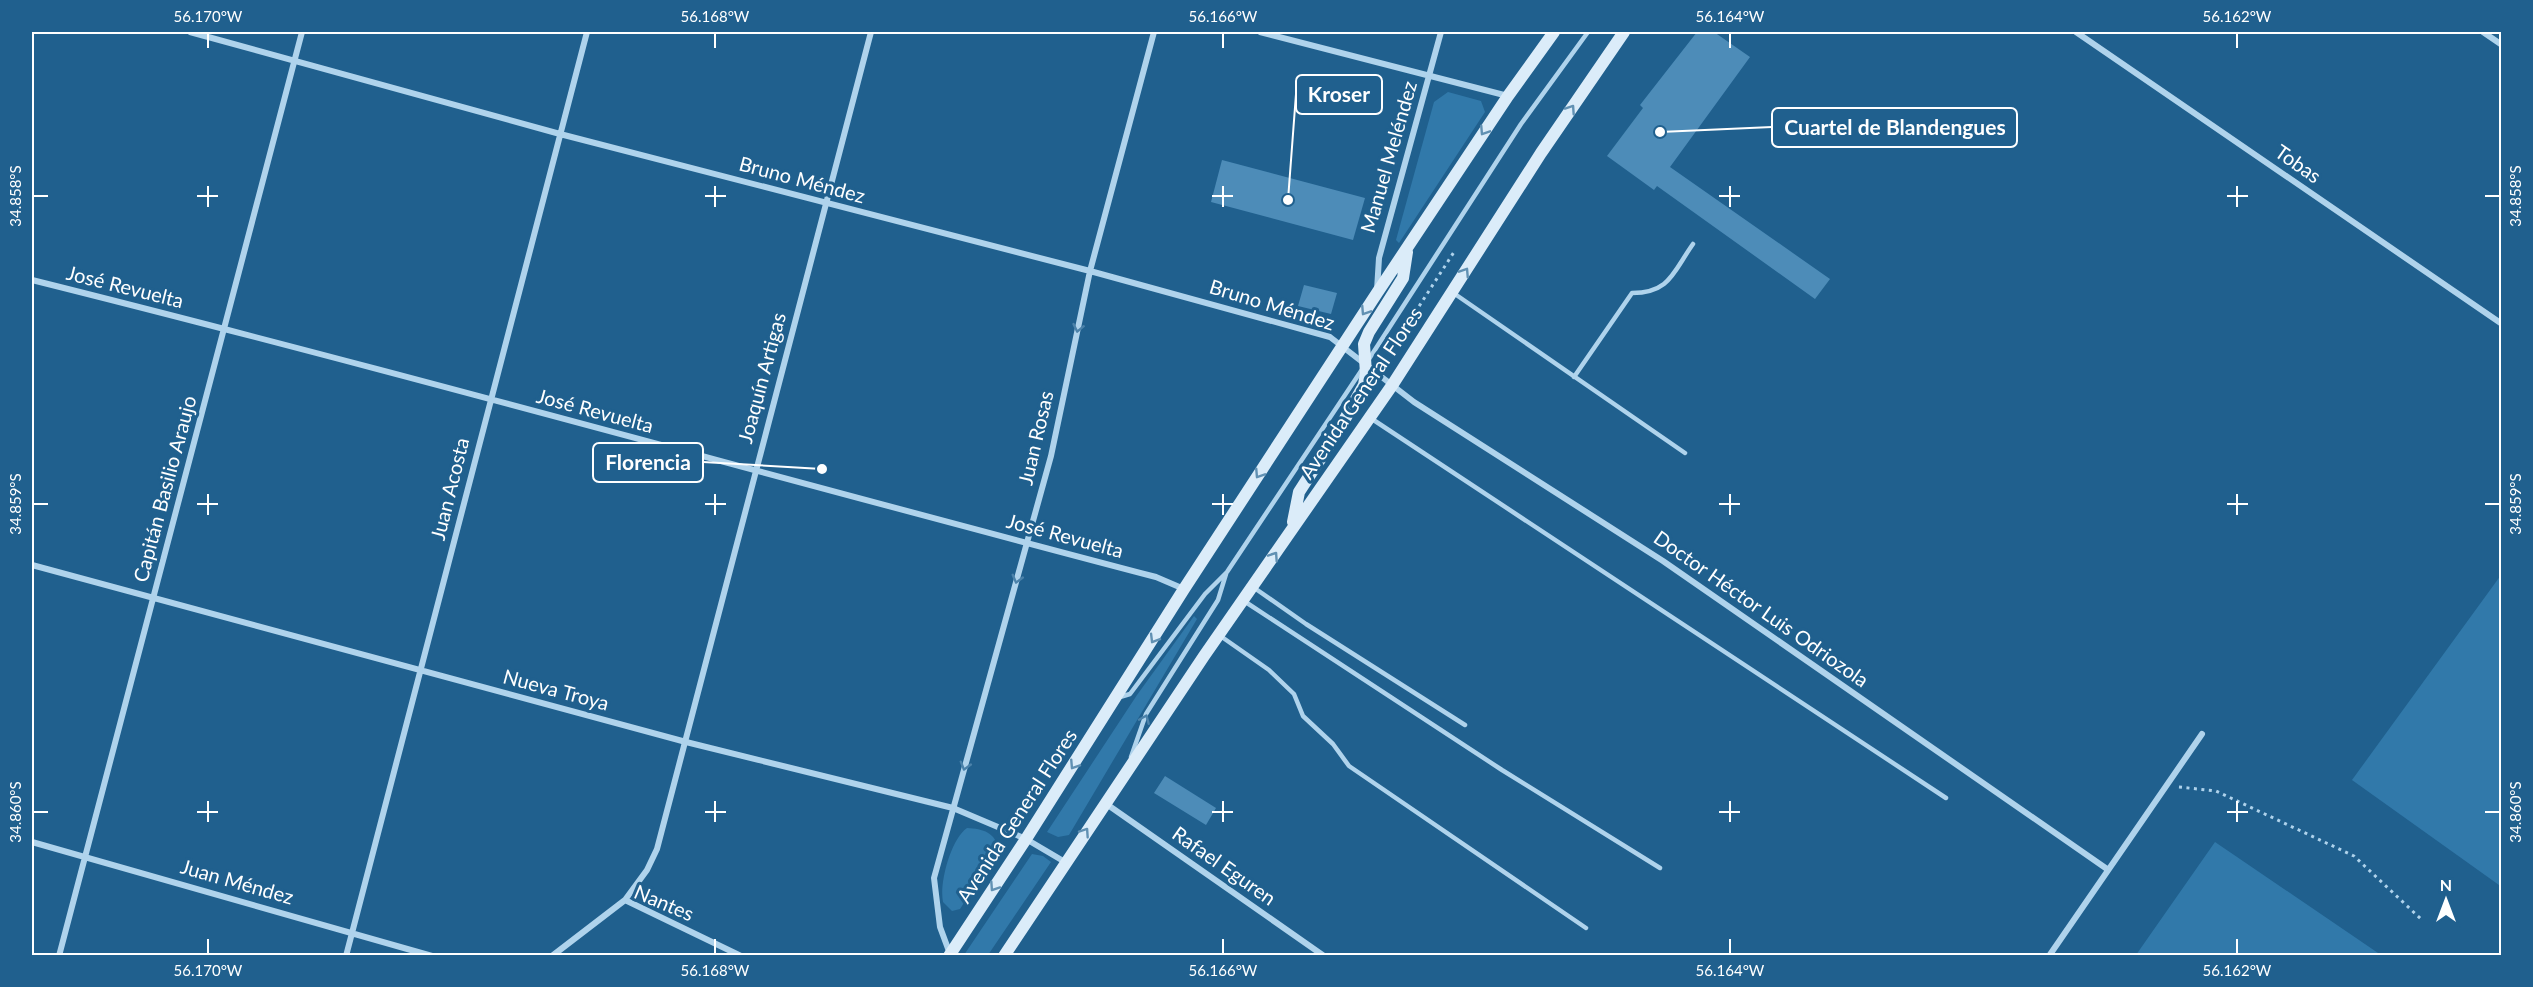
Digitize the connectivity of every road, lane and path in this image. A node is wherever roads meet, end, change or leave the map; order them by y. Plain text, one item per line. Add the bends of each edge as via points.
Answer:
1 (190, 32) edge
2 (302, 32) edge
3 (587, 32) edge
4 (871, 32) edge
5 (1154, 32) edge
6 (1260, 32) edge
7 (1441, 32) edge
8 (1554, 32) edge
9 (1588, 32) edge
10 (1624, 32) edge
11 (2076, 32) edge
12 (2482, 32) edge
13 (2502, 45) edge
14 (294, 60) junction
15 (1429, 76) junction
16 (1508, 96) junction
17 (560, 134) junction
18 (825, 203) junction
19 (1693, 244) dead end
20 (1408, 246) junction
21 (1454, 252) dead end
22 (1090, 271) junction
23 (32, 280) edge
24 (1452, 292) junction
25 (1377, 293) junction
26 (2502, 324) edge
27 (1407, 326) dead end
28 (225, 328) junction
29 (1343, 345) junction
30 (1365, 364) junction
31 (1574, 377) junction
32 (1393, 384) junction
33 (490, 401) junction
34 (1370, 417) junction
35 (1685, 453) dead end
36 (755, 470) junction
37 (1290, 532) junction
38 (1027, 543) junction
39 (32, 565) edge
40 (1227, 572) junction
41 (1252, 587) junction
42 (1184, 589) junction
43 (154, 596) junction
44 (1244, 601) junction
45 (1219, 635) junction
46 (421, 671) junction
47 (1117, 698) junction
48 (1465, 726) dead end
49 (2202, 734) dead end
50 (686, 742) junction
51 (1124, 774) junction
52 (2166, 785) junction
53 (1946, 798) dead end
54 (1105, 803) junction
55 (953, 808) junction
56 (1026, 839) junction
57 (32, 842) edge
58 (84, 855) junction
59 (1065, 862) junction
60 (1660, 868) dead end
61 (2107, 869) junction
62 (625, 900) junction
63 (2422, 920) dead end
64 (1586, 928) dead end
65 (353, 932) junction
66 (949, 955) edge
67 (59, 956) edge
68 (346, 956) edge
69 (432, 956) edge
70 (552, 956) edge
71 (741, 956) edge
72 (1004, 956) edge
73 (1324, 956) edge
74 (2049, 956) edge

1 - 14 street, Bruno Méndez
2 - 14 street, Capitán Basilio Araujo
3 - 17 street, Juan Acosta
4 - 18 street, Joaquín Artigas
5 - 22 street, Juan Rosas
6 - 15 street
7 - 15 street, Manuel Meléndez
8 - 16 main road, Avenida General Flores
9 - 30 lane, Avenida General Flores via 1521,124
24 -> 10 main road, Avenida General Flores
11 - 26 street, Tobas
12 - 13 street
14 - 17 street, Bruno Méndez
14 - 28 street, Capitán Basilio Araujo
15 - 16 street
15 - 25 street, Manuel Meléndez via 1379,258
16 -> 20 main road, Avenida General Flores
17 - 18 street, Bruno Méndez
17 - 33 street, Juan Acosta
18 - 22 street, Bruno Méndez
18 - 36 street, Joaquín Artigas
19 - 31 lane via 1663,287 1649,293 1632,293
20 - 25 main road, Avenida General Flores
20 - 30 main road via 1403,278 1364,344
21 - 27 path
22 - 29 street, Bruno Méndez via 1330,337
22 -> 38 street, Juan Rosas via 1051,456
23 - 28 street, José Revuelta
24 - 31 lane
24 - 32 main road, Avenida General Flores
25 -> 29 main road, Avenida General Flores
28 - 33 street, José Revuelta
28 - 43 street, Capitán Basilio Araujo
29 - 30 street, Bruno Méndez
29 -> 42 main road, Avenida General Flores
30 - 32 street, Bruno Méndez
30 - 37 main road via 1364,385 1355,403 1299,492
30 - 40 lane, Avenida General Flores
31 - 35 lane
32 - 34 main road, Avenida General Flores
32 - 61 street, Doctor Héctor Luis Odriozola via 1414,402 1664,561
33 - 36 street, José Revuelta
33 - 46 street, Juan Acosta
34 - 37 main road, Avenida General Flores
34 - 53 lane
36 - 38 street, José Revuelta
36 - 50 street, Joaquín Artigas
41 -> 37 main road, Avenida General Flores
38 - 42 street, José Revuelta via 1156,577
38 -> 55 street, Juan Rosas
39 - 43 street, Nueva Troya
40 - 47 lane, Avenida General Flores via 1205,594 1130,694
51 -> 40 lane, Avenida General Flores via 1146,714 1218,600
41 - 44 main road, Avenida General Flores
41 - 48 lane
42 -> 47 main road, Avenida General Flores
43 - 46 street, Nueva Troya
43 - 58 street, Capitán Basilio Araujo
44 - 45 main road, Avenida General Flores
44 - 60 lane
45 - 51 main road, Avenida General Flores
45 - 64 lane via 1269,670 1294,694 1303,716 1333,744 1349,766
46 - 50 street, Nueva Troya
46 - 65 street, Juan Acosta
47 -> 56 main road, Avenida General Flores
49 - 52 street
50 - 55 street, Nueva Troya
50 - 62 street, Joaquín Artigas via 657,849
51 - 54 main road, Avenida General Flores
52 - 61 street
52 - 63 path via 2216,791 2354,856
59 -> 54 main road, Avenida General Flores
54 - 73 street, Rafael Eguren
55 - 56 street, Nueva Troya
55 - 66 street, Juan Rosas via 934,878 940,927
56 - 59 street, Nueva Troya
56 -> 66 main road, Avenida General Flores
57 - 58 street, Juan Méndez
58 - 65 street, Juan Méndez
58 - 67 street, Capitán Basilio Araujo
59 - 72 main road, Avenida General Flores
61 - 74 street
62 - 70 street, Nantes
62 - 71 street, Nantes
65 - 68 street, Juan Acosta
65 - 69 street, Juan Méndez

